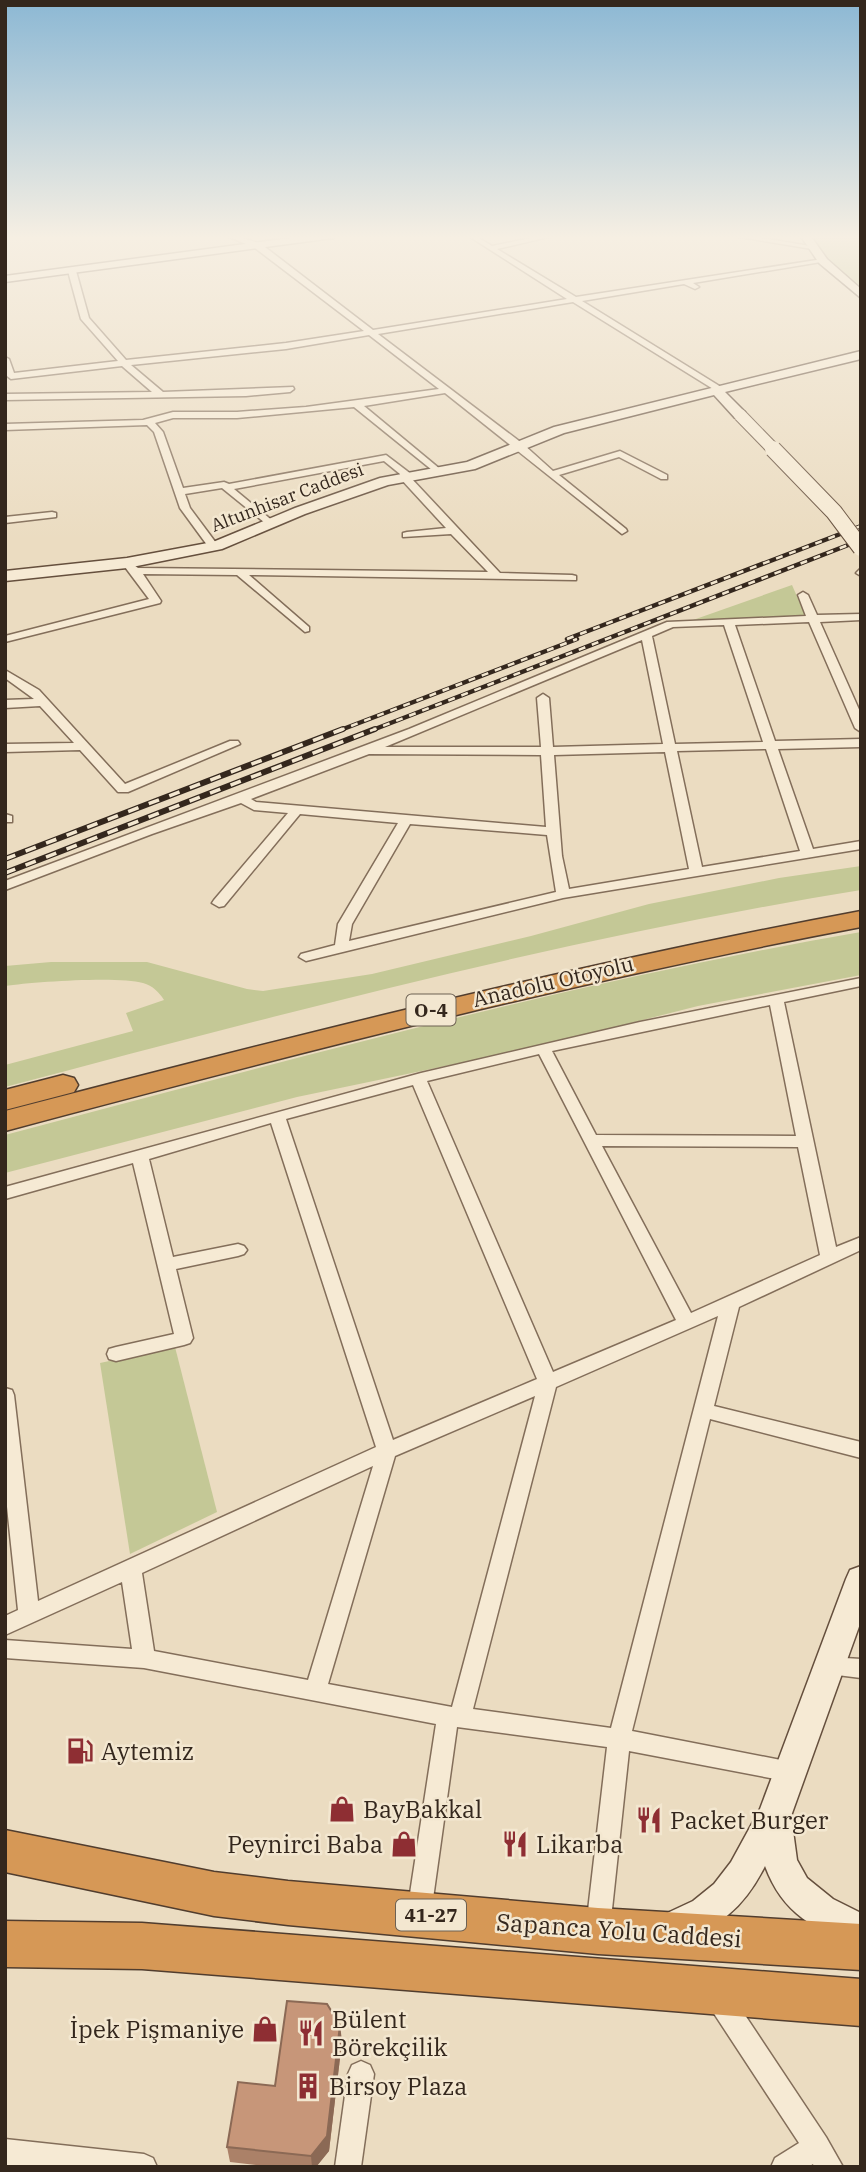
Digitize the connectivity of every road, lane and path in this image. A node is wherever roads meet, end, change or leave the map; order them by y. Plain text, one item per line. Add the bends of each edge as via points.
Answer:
1 (100, 336) edge
2 (342, 336) edge
3 (374, 336) edge
4 (633, 336) edge
5 (861, 355) edge
6 (5, 359) edge
7 (124, 363) junction
8 (8, 380) edge
9 (290, 389) dead end
10 (717, 389) junction
11 (447, 390) junction
12 (197, 393) junction
13 (157, 394) junction
14 (5, 397) edge
15 (357, 405) junction
16 (205, 413) junction
17 (740, 415) joint
18 (154, 420) junction
19 (5, 427) edge
20 (519, 446) junction
21 (437, 471) junction
22 (552, 474) junction
23 (406, 476) junction
24 (664, 478) dead end
25 (228, 487) junction
26 (179, 492) junction
27 (52, 515) dead end
28 (5, 520) edge
29 (270, 524) junction
30 (456, 530) junction
31 (622, 531) dead end
32 (407, 535) dead end
33 (214, 547) junction
34 (861, 548) edge
35 (131, 567) junction
36 (5, 573) edge
37 (241, 573) junction
38 (497, 576) junction
39 (572, 578) dead end
40 (803, 594) dead end
41 (861, 617) edge
42 (814, 620) junction
43 (728, 622) junction
44 (305, 629) dead end
45 (646, 634) junction
46 (5, 639) edge
47 (5, 673) edge
48 (543, 698) dead end
49 (43, 702) junction
50 (5, 704) edge
51 (861, 728) edge
52 (861, 743) edge
53 (234, 744) dead end
54 (771, 745) junction
55 (86, 746) junction
56 (670, 747) junction
57 (5, 748) edge
58 (365, 751) junction
59 (545, 751) junction
60 (243, 798) junction
61 (297, 810) junction
62 (406, 820) junction
63 (553, 832) junction
64 (861, 845) edge
65 (808, 854) junction
66 (696, 872) junction
67 (5, 886) edge
68 (564, 894) junction
69 (861, 901) edge
70 (219, 903) dead end
71 (861, 919) edge
72 (342, 947) junction
73 (306, 957) dead end
74 (861, 982) edge
75 (776, 999) junction
76 (544, 1050) junction
77 (418, 1080) junction
78 (5, 1100) edge
79 (277, 1116) junction
80 (5, 1121) edge
81 (591, 1140) junction
82 (805, 1142) junction
83 (140, 1157) junction
84 (5, 1193) edge
85 (861, 1243) edge
86 (238, 1250) dead end
87 (829, 1256) junction
88 (166, 1265) junction
89 (731, 1302) junction
90 (687, 1323) junction
91 (116, 1354) dead end
92 (548, 1383) junction
93 (5, 1395) edge
94 (702, 1410) junction
95 (861, 1450) edge
96 (387, 1451) junction
97 (131, 1569) junction
98 (861, 1579) edge
99 (29, 1615) junction
100 (5, 1626) edge
101 (5, 1649) edge
102 (144, 1659) junction
103 (829, 1666) junction
104 (861, 1669) edge
105 (316, 1692) junction
106 (454, 1717) junction
107 (619, 1740) junction
108 (790, 1772) junction
109 (774, 1816) junction
110 (5, 1851) edge
111 (419, 1913) junction
112 (598, 1931) junction
113 (861, 1931) edge
114 (649, 1934) junction
115 (5, 1944) edge
116 (861, 1947) edge
117 (714, 1992) junction
118 (861, 2003) edge
119 (361, 2074) dead end
120 (5, 2152) edge
121 (823, 2156) edge
122 (145, 2167) edge
123 (348, 2167) edge
124 (783, 2167) edge

1 - 7 street
2 - 7 street
3 - 11 street
4 - 10 street
5 - 10 street, Altunhisar Caddesi
6 - 8 street
7 - 8 street
7 - 13 street
9 - 12 street
10 - 17 street
10 - 20 street, Altunhisar Caddesi via 559,430
11 - 15 street
11 - 20 street
12 - 13 street
12 - 16 street
13 - 14 street
13 - 18 street
15 - 16 street via 246,415
15 - 21 street
16 - 18 street
17 - 34 street, bridge via 834,512
18 - 19 street
18 - 26 street
20 - 21 street, Altunhisar Caddesi via 482,463
20 - 22 street
21 - 23 street, Altunhisar Caddesi
22 - 24 street via 620,454
22 - 31 street
23 - 25 street via 386,458
23 - 29 street, Altunhisar Caddesi
23 - 30 street
25 - 26 street
25 - 29 street
26 - 33 street via 193,521
27 - 28 street
29 - 33 street, Altunhisar Caddesi
30 - 32 street
30 - 38 street
33 - 35 street, Altunhisar Caddesi
35 - 36 street, Altunhisar Caddesi
35 - 37 street
35 - 46 street via 156,601
37 - 38 street
37 - 44 street
38 - 39 street
40 - 42 street
41 - 42 street
42 - 43 street
42 - 51 street
43 - 45 street via 671,624
43 - 54 street
45 - 56 street
45 - 58 street
47 - 49 street
48 - 59 street
49 - 50 street
49 - 55 street
52 - 54 street
53 - 55 street via 123,789
54 - 56 street
54 - 65 street
55 - 57 street
56 - 59 street
56 - 66 street
58 - 59 street
58 - 60 street
59 - 63 street
60 - 61 street via 254,806
60 - 67 street
61 - 62 street
61 - 70 street
62 - 63 street
62 - 72 street via 345,924
63 - 68 street
64 - 65 street
65 - 66 street
66 - 68 street
68 - 72 street
69 - 78 highway, Anadolu Otoyolu / O-4 via 672,935 474,978
71 - 80 highway, Anadolu Otoyolu / O-4 via 677,953 464,1001
72 - 73 street
74 - 75 street
75 - 76 street
75 - 82 street
76 - 77 street
76 - 81 street
77 - 79 street
77 - 92 street
79 - 83 street
79 - 96 street
81 - 82 street
81 - 90 street
82 - 87 street
83 - 84 street
83 - 88 street
85 - 87 street
86 - 88 street
87 - 89 street
88 - 91 street via 184,1338
89 - 90 street
89 - 94 street
90 - 92 street
92 - 96 street
92 - 106 street
93 - 99 street
94 - 95 street
94 - 107 street
96 - 97 street
96 - 105 street
97 - 99 street
97 - 102 street
98 - 103 street
99 - 100 street
101 - 102 street
102 - 105 street
103 - 104 street
103 - 108 street
105 - 106 street
106 - 107 street
106 - 111 street
107 - 108 street
107 - 112 street
108 - 109 street
109 - 113 street via 775,1851 784,1875 822,1914
109 - 114 street via 726,1896 685,1924
110 - 111 highway, Sapanca Yolu Caddesi / 41-27 via 214,1894
111 - 112 highway, Sapanca Yolu Caddesi / 41-27
112 - 114 highway, Sapanca Yolu Caddesi / 41-27
114 - 116 highway, Sapanca Yolu Caddesi / 41-27
115 - 117 highway via 155,1947
117 - 118 highway
117 - 121 street
119 - 123 street
120 - 122 street
121 - 124 street

